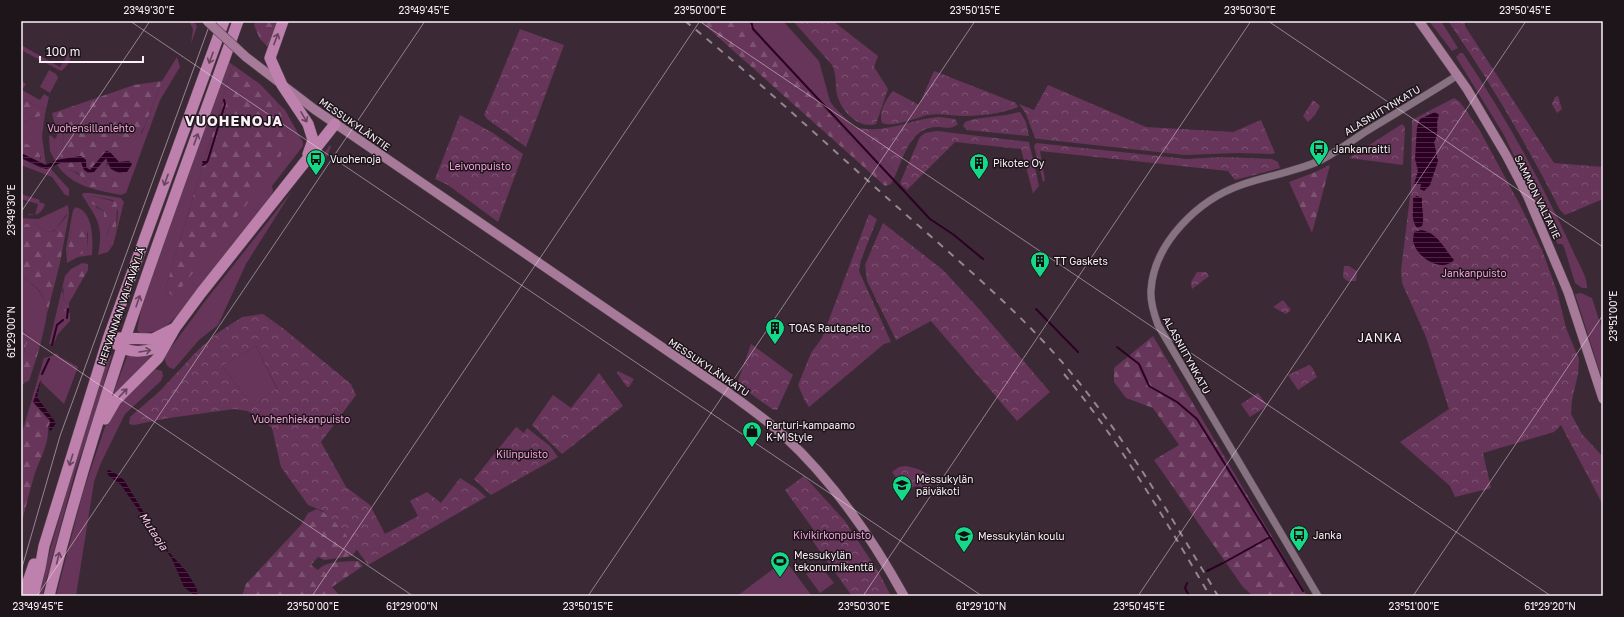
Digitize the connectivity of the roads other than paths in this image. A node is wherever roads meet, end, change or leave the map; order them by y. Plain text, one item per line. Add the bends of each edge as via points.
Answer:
1 (207, 21) edge
2 (224, 21) edge
3 (238, 21) edge
4 (283, 21) edge
5 (1419, 21) edge
6 (1458, 75) junction
7 (282, 85) junction
8 (335, 124) junction
9 (303, 166) junction
10 (455, 206) joint
11 (175, 328) junction
12 (126, 337) junction
13 (108, 339) junction
14 (167, 342) junction
15 (122, 348) junction
16 (1603, 399) edge
17 (94, 437) junction
18 (44, 546) junction
19 (23, 596) edge
20 (33, 596) edge
21 (49, 596) edge
22 (904, 596) edge
23 (1318, 596) edge

1 - 7 main road, MESSUKYLÄNTIE, bridge via 246,57
2 -> 13 highway, HERVANNAN VALTAVÄYLÄ
12 -> 3 highway, HERVANNAN VALTAVÄYLÄ
7 -> 4 highway via 270,58
5 - 6 main road, SAMMON VALTATIE
6 - 16 main road, SAMMON VALTATIE via 1506,155 1545,235 1568,292
6 - 23 street, ALASNIITYNKATU via 1319,160 1285,173 1242,184 1213,199 1193,214 1169,242 1161,254 1153,278 1152,306 1160,330
7 - 8 main road, MESSUKYLÄNTIE
7 -> 9 highway via 304,117 311,134 312,140
8 - 9 highway
8 - 10 main road, MESSUKYLÄNTIE
9 - 11 highway
10 - 22 main road, MESSUKYLÄNKATU via 777,429 808,460 847,508 878,552
11 - 12 highway via 152,339 138,340
11 - 14 highway
12 - 13 highway
12 - 15 highway, HERVANNAN VALTAVÄYLÄ
13 - 15 highway
13 -> 18 highway, HERVANNAN VALTAVÄYLÄ
15 -> 14 highway via 139,352 149,351
17 -> 14 highway via 116,400 158,358
15 - 17 highway, HERVANNAN VALTAVÄYLÄ
21 -> 17 highway, HERVANNAN VALTAVÄYLÄ via 61,545
18 - 19 highway via 35,562
18 - 20 highway, HERVANNAN VALTAVÄYLÄ

